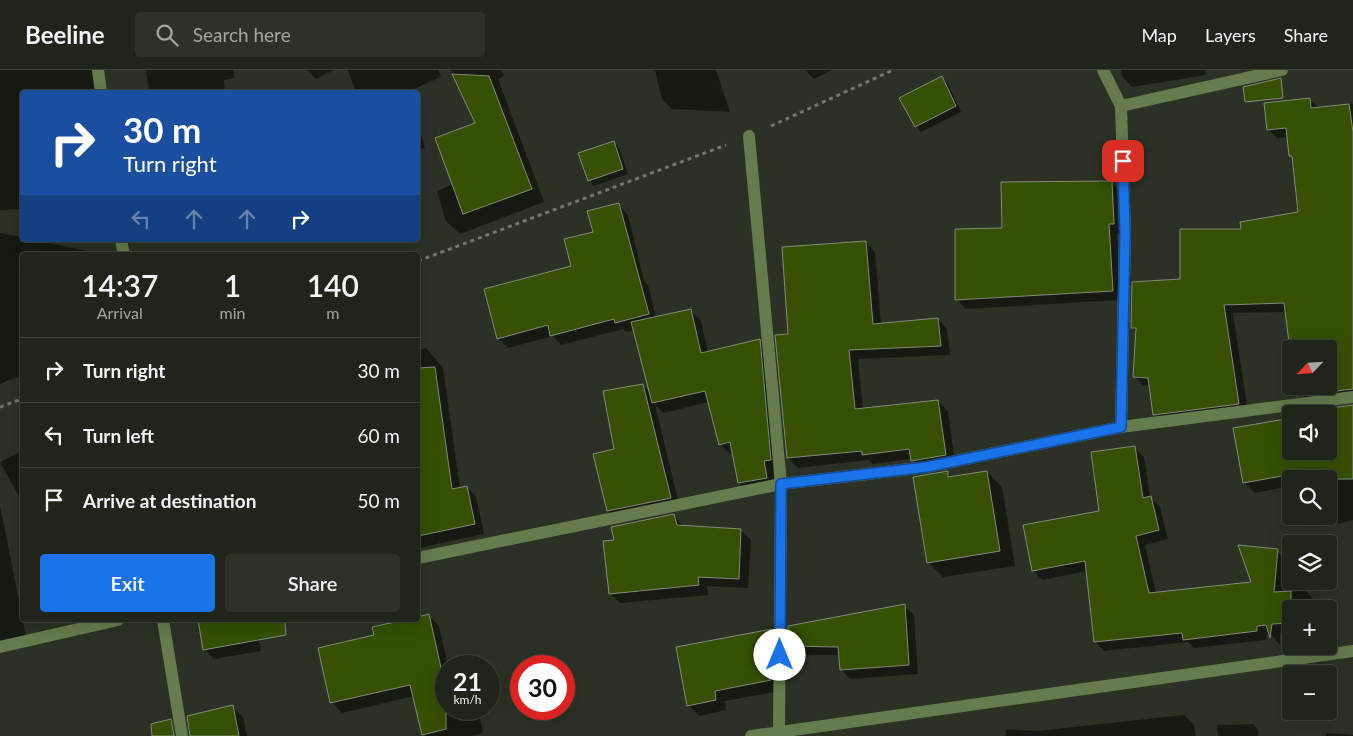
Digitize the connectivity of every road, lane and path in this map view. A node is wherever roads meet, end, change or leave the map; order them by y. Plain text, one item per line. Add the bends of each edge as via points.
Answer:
1 (98, 70) edge
2 (893, 70) edge
3 (1103, 70) edge
4 (1282, 70) edge
5 (101, 90) edge
6 (1121, 106) junction
7 (749, 136) junction
8 (420, 260) edge
9 (1353, 397) edge
10 (20, 400) edge
11 (0, 407) edge
12 (1121, 427) junction
13 (781, 484) junction
14 (420, 558) edge
15 (109, 622) edge
16 (163, 622) edge
17 (0, 647) edge
18 (1353, 651) edge
19 (779, 731) junction
20 (182, 736) edge
21 (750, 736) edge

1 - 5 street
2 - 7 path
3 - 6 street
4 - 6 street
6 - 12 street via 1125,234
7 - 8 path
7 - 13 street
9 - 12 street
10 - 11 path
12 - 13 street via 927,467
13 - 14 street
13 - 19 street
15 - 17 street
16 - 20 street
18 - 19 street
19 - 21 street

